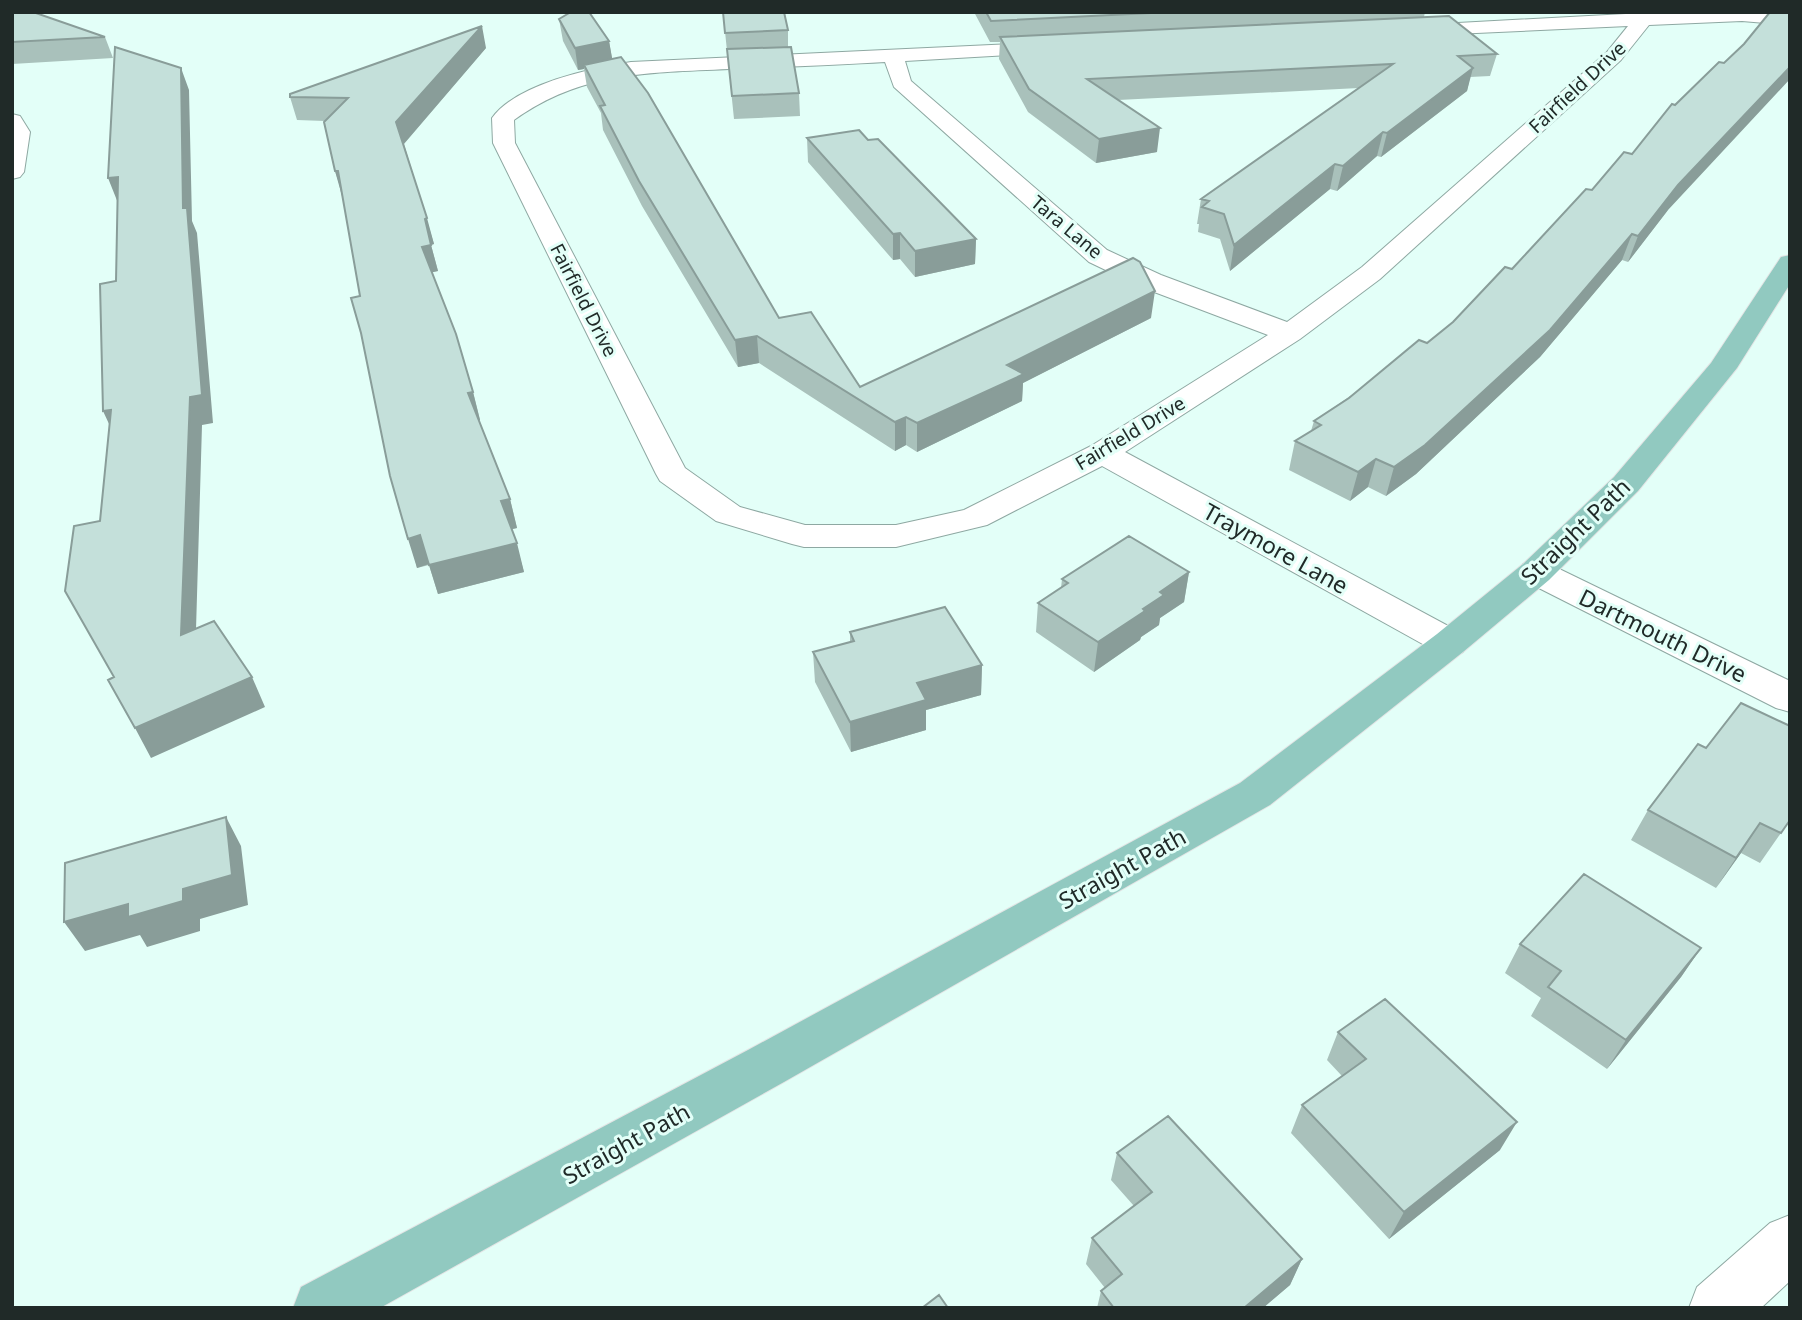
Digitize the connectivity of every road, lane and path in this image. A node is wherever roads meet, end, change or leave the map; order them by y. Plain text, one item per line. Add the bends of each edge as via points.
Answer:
1 (1644, 19) junction
2 (1790, 19) edge
3 (1393, 31) edge
4 (1074, 47) edge
5 (893, 56) junction
6 (12, 121) edge
7 (12, 172) edge
8 (1790, 263) edge
9 (1290, 333) junction
10 (1102, 453) junction
11 (1536, 572) junction
12 (1450, 643) junction
13 (1790, 698) edge
14 (1790, 1243) edge
15 (322, 1308) edge
16 (1718, 1308) edge

1 - 2 street, Fairfield Drive via 1742,15
1 - 3 street, Fairfield Drive
1 - 9 street, Fairfield Drive via 1614,55 1371,273
4 - 5 street, Fairfield Drive
5 - 9 street, Tara Lane via 901,83 1098,256
5 - 10 street, Fairfield Drive via 631,68 582,76 533,96 503,118 504,143 672,474 727,514 804,536 896,536 975,518
6 - 7 street via 19,132
8 - 11 main road, Straight Path via 1722,368 1626,484
9 - 10 street, Fairfield Drive
10 - 12 street, Traymore Lane
11 - 12 main road, Straight Path
11 - 13 street, Dartmouth Drive
12 - 15 main road, Straight Path via 1255,794
14 - 16 street

